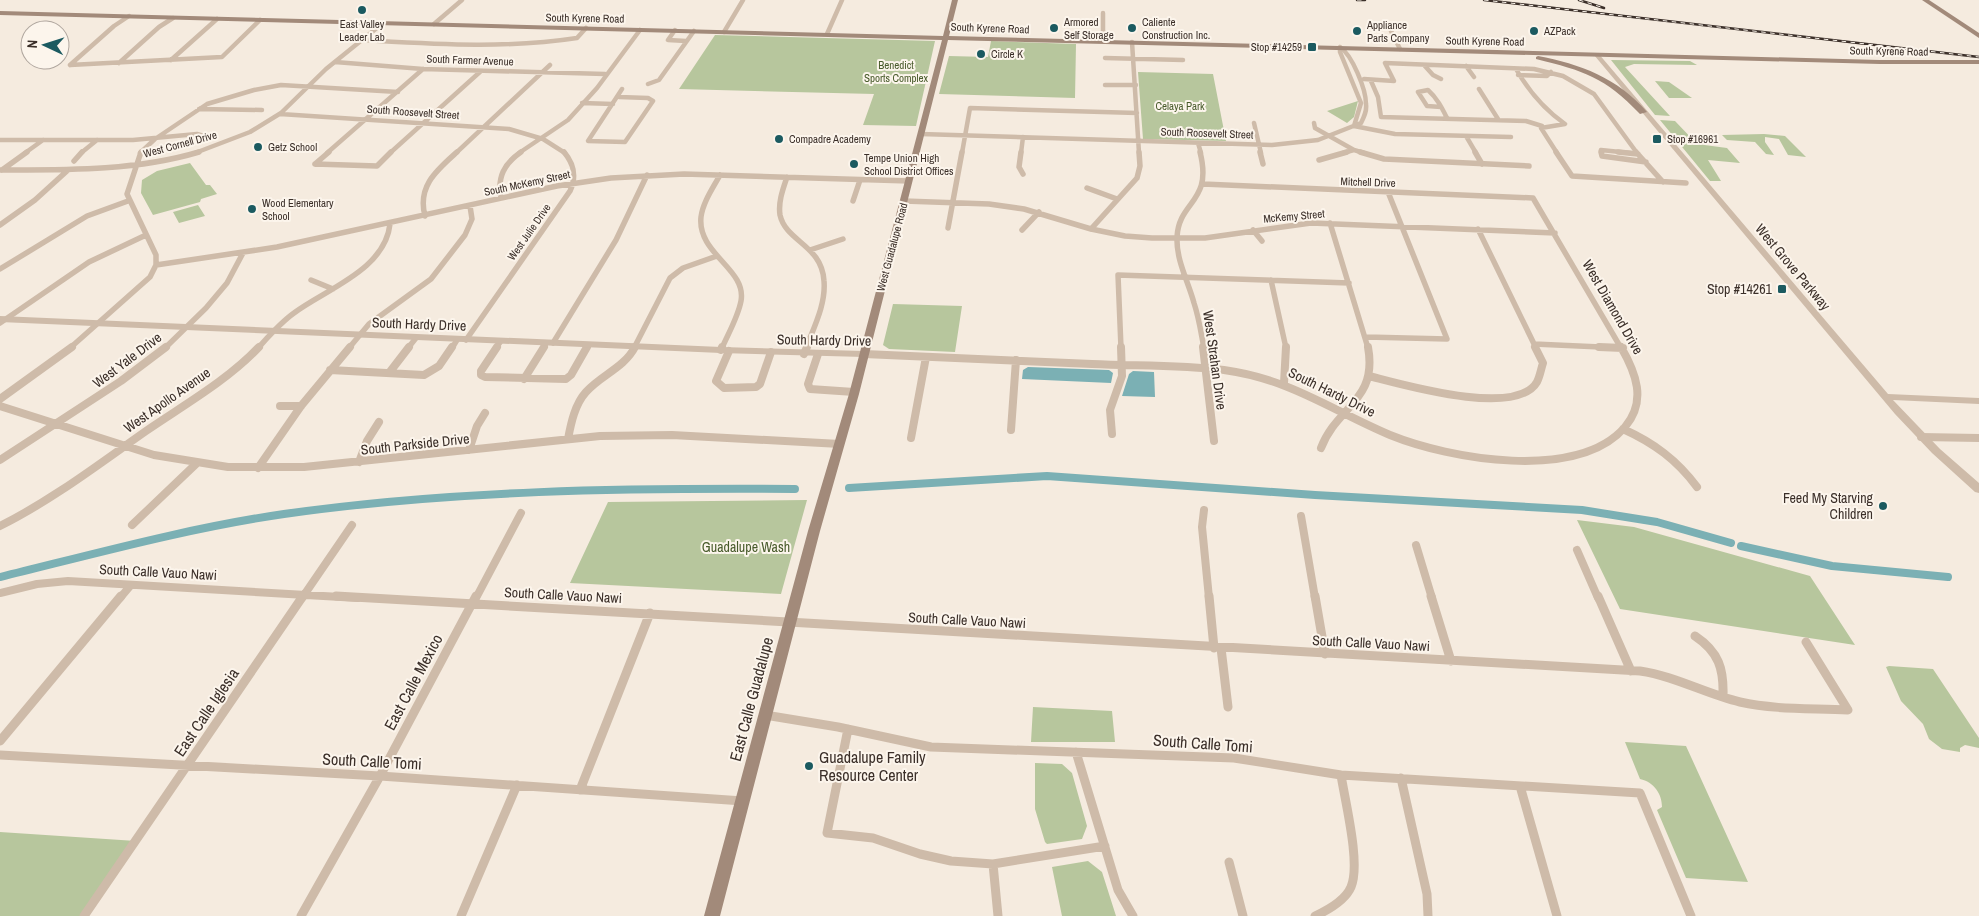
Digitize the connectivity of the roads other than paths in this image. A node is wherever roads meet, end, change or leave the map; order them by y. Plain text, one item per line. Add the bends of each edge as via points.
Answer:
1 (462, 0) edge
2 (744, 0) edge
3 (842, 0) edge
4 (955, 0) edge
5 (1925, 0) edge
6 (1934, 0) edge
7 (0, 13) edge
8 (1103, 13) dead end
9 (129, 16) junction
10 (173, 18) junction
11 (217, 19) junction
12 (260, 20) junction
13 (383, 23) junction
14 (434, 24) junction
15 (586, 28) junction
16 (1979, 29) edge
17 (640, 30) junction
18 (675, 30) junction
19 (694, 31) junction
20 (1391, 31) dead end
21 (724, 32) junction
22 (827, 34) junction
23 (1979, 36) edge
24 (946, 37) junction
25 (362, 40) junction
26 (686, 41) junction
27 (1103, 41) junction
28 (1132, 42) junction
29 (1340, 48) junction
30 (1400, 49) junction
31 (1469, 51) junction
32 (1596, 54) junction
33 (1105, 58) dead end
34 (1134, 59) junction
35 (171, 60) junction
36 (1183, 60) dead end
37 (335, 62) junction
38 (1979, 62) edge
39 (119, 63) junction
40 (550, 64) dead end
41 (1424, 65) junction
42 (1466, 66) junction
43 (423, 69) junction
44 (481, 71) junction
45 (543, 72) junction
46 (1517, 72) junction
47 (605, 74) junction
48 (1474, 77) dead end
49 (1364, 79) dead end
50 (1441, 79) dead end
51 (1371, 80) junction
52 (648, 84) dead end
53 (1105, 84) dead end
54 (1136, 85) junction
55 (306, 87) junction
56 (622, 89) dead end
57 (1478, 89) dead end
58 (398, 92) junction
59 (619, 97) junction
60 (582, 104) junction
61 (613, 104) junction
62 (1441, 107) junction
63 (199, 109) junction
64 (262, 110) dead end
65 (1643, 112) junction
66 (1137, 113) junction
67 (280, 114) junction
68 (1447, 118) junction
69 (365, 119) junction
70 (1498, 119) junction
71 (421, 123) junction
72 (1254, 123) dead end
73 (1314, 123) dead end
74 (482, 126) junction
75 (1354, 126) junction
76 (1542, 126) junction
77 (921, 134) junction
78 (965, 136) junction
79 (1466, 136) junction
80 (1023, 137) junction
81 (1331, 137) junction
82 (1511, 137) dead end
83 (211, 138) dead end
84 (155, 139) junction
85 (543, 139) junction
86 (1082, 139) junction
87 (0, 140) edge
88 (43, 140) junction
89 (97, 140) junction
90 (1139, 141) junction
91 (1198, 142) junction
92 (1259, 144) junction
93 (1082, 149) dead end
94 (1354, 150) junction
95 (1638, 154) junction
96 (1319, 160) dead end
97 (74, 162) dead end
98 (1646, 162) junction
99 (1263, 164) dead end
100 (1482, 164) junction
101 (135, 166) junction
102 (1529, 166) dead end
103 (68, 170) junction
104 (0, 171) edge
105 (1023, 174) dead end
106 (647, 175) junction
107 (720, 175) junction
108 (787, 177) junction
109 (860, 180) junction
110 (909, 181) junction
111 (1663, 182) junction
112 (1686, 182) dead end
113 (573, 183) junction
114 (1203, 184) junction
115 (1087, 188) dead end
116 (1388, 192) junction
117 (501, 198) junction
118 (1533, 198) joint
119 (1117, 199) junction
120 (128, 200) junction
121 (853, 201) dead end
122 (904, 201) junction
123 (952, 203) junction
124 (470, 206) junction
125 (1039, 212) junction
126 (424, 216) junction
127 (1330, 223) junction
128 (390, 224) junction
129 (0, 225) edge
130 (1403, 227) junction
131 (948, 228) dead end
132 (1091, 229) junction
133 (1478, 229) junction
134 (1022, 230) dead end
135 (1253, 230) junction
136 (1555, 233) junction
137 (146, 235) junction
138 (843, 239) dead end
139 (1176, 239) junction
140 (1262, 241) dead end
141 (810, 250) junction
142 (243, 253) junction
143 (717, 256) junction
144 (156, 265) junction
145 (0, 269) edge
146 (1184, 278) junction
147 (311, 280) dead end
148 (1271, 280) junction
149 (1349, 283) junction
150 (333, 289) junction
151 (1, 320) edge
152 (99, 323) junction
153 (186, 328) junction
154 (274, 332) junction
155 (359, 336) junction
156 (1366, 337) junction
157 (416, 338) junction
158 (462, 340) junction
159 (501, 341) junction
160 (549, 343) junction
161 (1534, 344) junction
162 (588, 345) junction
163 (636, 347) junction
164 (1623, 348) junction
165 (725, 350) junction
166 (771, 352) junction
167 (804, 354) junction
168 (818, 354) junction
169 (864, 354) junction
170 (926, 356) junction
171 (1016, 360) junction
172 (1122, 364) junction
173 (1205, 369) junction
174 (330, 370) junction
175 (389, 373) junction
176 (1369, 376) junction
177 (524, 379) junction
178 (1284, 383) junction
179 (854, 392) junction
180 (1885, 397) junction
181 (0, 399) edge
182 (1979, 401) edge
183 (0, 406) edge
184 (280, 406) dead end
185 (301, 406) junction
186 (1346, 413) junction
187 (485, 414) dead end
188 (379, 422) dead end
189 (55, 424) junction
190 (1011, 430) dead end
191 (1623, 430) junction
192 (1112, 434) dead end
193 (1921, 437) junction
194 (911, 438) dead end
195 (1979, 438) edge
196 (568, 439) junction
197 (1214, 442) dead end
198 (840, 444) junction
199 (123, 446) junction
200 (1321, 448) dead end
201 (469, 450) junction
202 (0, 460) edge
203 (359, 462) junction
204 (196, 463) junction
205 (258, 468) junction
206 (1696, 487) dead end
207 (827, 488) joint
208 (1979, 489) edge
209 (1204, 510) dead end
210 (521, 514) dead end
211 (1301, 516) dead end
212 (4, 525) edge
213 (132, 525) dead end
214 (352, 525) dead end
215 (1416, 545) dead end
216 (1578, 550) dead end
217 (131, 585) junction
218 (0, 593) edge
219 (305, 594) junction
220 (472, 604) junction
221 (650, 613) junction
222 (789, 623) junction
223 (1695, 636) dead end
224 (1806, 642) dead end
225 (1218, 648) junction
226 (1325, 654) junction
227 (1451, 661) junction
228 (1631, 671) junction
229 (1723, 697) junction
230 (1228, 707) dead end
231 (765, 716) junction
232 (848, 729) junction
233 (0, 741) edge
234 (1076, 752) junction
235 (0, 755) edge
236 (188, 765) junction
237 (1341, 775) junction
238 (380, 776) junction
239 (1401, 778) junction
240 (517, 785) junction
241 (1520, 786) junction
242 (580, 790) junction
243 (742, 801) junction
244 (1105, 846) junction
245 (1229, 862) dead end
246 (993, 864) junction
247 (84, 916) edge
248 (300, 916) edge
249 (461, 916) edge
250 (712, 916) edge
251 (998, 916) edge
252 (1133, 916) edge
253 (1243, 916) edge
254 (1315, 916) edge
255 (1428, 916) edge
256 (1557, 916) edge
257 (1691, 916) edge

1 - 14 street
2 - 21 street
3 - 22 street
4 - 24 main road, West Guadalupe Road
5 - 23 main road
6 - 16 main road
7 - 9 main road, South Kyrene Road
8 - 27 street
9 - 10 main road, South Kyrene Road
9 - 39 street via 70,65
10 - 11 main road, South Kyrene Road
10 - 39 street
11 - 12 main road, South Kyrene Road
11 - 35 street
12 - 13 main road, South Kyrene Road
12 - 35 street via 222,57
13 - 14 main road, South Kyrene Road
13 - 25 street, West Cornell Drive
14 - 15 main road, South Kyrene Road
15 - 17 main road, South Kyrene Road
15 - 25 street via 577,38 515,44
17 - 18 main road, South Kyrene Road
17 - 47 street
18 - 19 main road, South Kyrene Road
18 - 26 street via 668,40
19 - 21 main road, South Kyrene Road
19 - 26 street
20 - 30 street
21 - 22 main road, South Kyrene Road
22 - 24 main road, South Kyrene Road
24 - 27 main road, South Kyrene Road
24 - 77 main road, West Guadalupe Road
25 - 37 street, West Cornell Drive
26 - 52 street via 659,80
27 - 28 main road, South Kyrene Road
28 - 29 main road, South Kyrene Road
28 - 34 street
29 - 30 main road, South Kyrene Road
29 - 75 street via 1346,51 1368,104 1364,119
30 - 31 main road, South Kyrene Road
31 - 32 main road, South Kyrene Road
31 - 65 main road via 1534,57 1573,66 1615,86
32 - 38 main road, South Kyrene Road
32 - 65 street, West Grove Parkway
33 - 34 street
34 - 36 street
34 - 54 street
35 - 39 street
37 - 43 street, South Farmer Avenue
37 - 55 street, West Cornell Drive
40 - 45 street
41 - 42 street
41 - 50 street
41 - 51 street via 1385,63 1394,81
42 - 46 street
42 - 48 street
43 - 44 street, South Farmer Avenue
43 - 58 street
44 - 45 street, South Farmer Avenue
44 - 71 street
45 - 47 street, South Farmer Avenue
45 - 74 street
46 - 76 street via 1549,113 1565,124
46 - 95 street via 1551,72 1594,94
47 - 60 street
49 - 51 street
51 - 68 street via 1381,116
53 - 54 street
54 - 66 street
55 - 58 street
55 - 63 street via 264,87 216,100
55 - 67 street, West Cornell Drive
56 - 59 street
57 - 70 street
58 - 69 street
59 - 61 street
59 - 61 street via 648,98 653,102 625,142 588,141
60 - 61 street
60 - 85 street via 568,120
62 - 62 street via 1427,106 1418,92 1428,90
62 - 68 street
63 - 64 street
63 - 84 street
65 - 180 street, West Grove Parkway
66 - 78 street via 970,108
66 - 90 street
67 - 69 street, South Roosevelt Street
67 - 101 street, West Cornell Drive via 247,133 204,150
68 - 70 street
69 - 71 street, South Roosevelt Street
69 - 71 street via 315,164 377,166
70 - 76 street via 1529,121
71 - 74 street, South Roosevelt Street
72 - 92 street
73 - 81 street via 1315,128
74 - 85 street, South Roosevelt Street via 509,129
74 - 126 street via 429,181 421,201
75 - 79 street via 1382,133
75 - 81 street, South Roosevelt Street
76 - 111 street via 1572,176
77 - 78 street, South Roosevelt Street
77 - 110 main road, West Guadalupe Road
78 - 80 street, South Roosevelt Street
78 - 123 street
79 - 82 street
79 - 100 street
80 - 86 street, South Roosevelt Street
80 - 105 street via 1020,167
81 - 92 street, South Roosevelt Street via 1296,144
81 - 94 street
83 - 84 street via 198,134
84 - 89 street
84 - 101 street via 142,149
85 - 113 street via 571,160
85 - 117 street via 521,151 502,172 498,188
86 - 90 street, South Roosevelt Street
86 - 93 street
87 - 88 street
88 - 89 street
88 - 104 street
89 - 97 street
90 - 91 street, South Roosevelt Street
90 - 119 street via 1137,178
91 - 92 street, South Roosevelt Street
91 - 114 street
92 - 99 street
94 - 96 street
94 - 100 street via 1391,160
95 - 98 street
95 - 98 street via 1601,150 1602,156
98 - 111 street
100 - 102 street
101 - 103 street
101 - 120 street, West Cornell Drive via 127,188
103 - 104 street
103 - 129 street via 35,200
106 - 107 street, South McKemy Street
106 - 113 street, South McKemy Street
106 - 160 street via 597,271
107 - 108 street, South McKemy Street
107 - 143 street via 700,219 702,236
108 - 109 street, South McKemy Street
108 - 141 street via 778,207 781,221
109 - 110 street, South McKemy Street
109 - 121 street
110 - 122 main road, West Guadalupe Road
111 - 112 street
113 - 117 street, South McKemy Street
113 - 158 street, West Julie Drive via 564,201
114 - 116 street, Mitchell Drive
114 - 139 street, West Strahan Drive via 1181,217
115 - 119 street
116 - 118 street, Mitchell Drive
116 - 130 street
117 - 124 street, South McKemy Street
118 - 136 street, West Diamond Drive
119 - 132 street
120 - 137 street
120 - 145 street via 87,216
122 - 123 street, McKemy Street
122 - 169 main road, West Guadalupe Road
123 - 125 street, McKemy Street via 989,204
123 - 131 street
124 - 126 street, South McKemy Street
124 - 155 street via 472,219 465,235 431,279 382,314
125 - 132 street, McKemy Street
125 - 134 street
126 - 128 street, South McKemy Street
127 - 130 street, McKemy Street
127 - 135 street, McKemy Street via 1289,224
127 - 149 street
128 - 142 street, South McKemy Street
128 - 150 street, West Apollo Avenue via 389,240 366,265
130 - 133 street, McKemy Street
130 - 156 street via 1447,339
132 - 139 street, McKemy Street via 1125,236
133 - 136 street, McKemy Street
133 - 161 street
135 - 139 street, McKemy Street
135 - 140 street
136 - 164 street, West Diamond Drive
137 - 144 street via 156,255
137 - 151 street via 110,251
138 - 141 street
139 - 146 street, West Strahan Drive
141 - 167 street via 819,262 824,283 823,296
142 - 144 street, South McKemy Street
142 - 153 street, West Yale Drive via 227,283
143 - 163 street via 683,268 670,278
143 - 165 street via 739,282 742,292
144 - 152 street via 140,288
146 - 148 street
146 - 172 street via 1118,275
146 - 173 street, West Strahan Drive via 1197,313
147 - 150 street
148 - 149 street
148 - 178 street via 1287,353
149 - 156 street
150 - 154 street, West Apollo Avenue via 294,312
151 - 152 street, South Hardy Drive
152 - 153 street, South Hardy Drive
152 - 181 street
153 - 154 street, South Hardy Drive
153 - 189 street, West Yale Drive via 144,366
154 - 155 street, South Hardy Drive
154 - 199 street, West Apollo Avenue via 243,362
155 - 157 street, South Hardy Drive
155 - 174 street
156 - 176 street
157 - 158 street, South Hardy Drive
157 - 175 street
158 - 159 street, South Hardy Drive
158 - 175 street, West Julie Drive via 431,373
159 - 160 street, South Hardy Drive
159 - 177 street via 481,375
160 - 162 street, South Hardy Drive
160 - 177 street
161 - 164 street
161 - 176 street via 1543,362 1543,375 1520,395 1501,399 1478,399
162 - 163 street, South Hardy Drive
162 - 177 street via 566,379
163 - 165 street, South Hardy Drive
163 - 196 street via 623,364 586,392 572,419
164 - 191 street, West Diamond Drive via 1638,388 1634,418
165 - 166 street, South Hardy Drive
165 - 166 street via 716,381 724,388 756,387 760,384
166 - 167 street, South Hardy Drive
167 - 168 street, South Hardy Drive
168 - 169 street, South Hardy Drive
168 - 179 street via 808,384 810,389
169 - 170 street, South Hardy Drive
169 - 179 main road, West Guadalupe Road
170 - 171 street, South Hardy Drive
170 - 194 street
171 - 172 street, South Hardy Drive
171 - 190 street
172 - 173 street, South Hardy Drive
172 - 192 street via 1122,376 1110,410
173 - 178 street, South Hardy Drive via 1242,373
173 - 197 street, West Strahan Drive
174 - 175 street
174 - 185 street
176 - 186 street via 1361,395
178 - 186 street, South Hardy Drive
179 - 198 main road, West Guadalupe Road
180 - 182 street
180 - 193 street, West Grove Parkway
183 - 189 street, South Parkside Drive
184 - 185 street
185 - 205 street
186 - 191 street, South Hardy Drive via 1405,441 1479,458 1560,458 1591,450
186 - 200 street via 1328,432
187 - 201 street
188 - 203 street
189 - 199 street, South Parkside Drive
189 - 202 street, West Yale Drive
191 - 206 street via 1647,440 1676,459
193 - 195 street
193 - 208 street, West Grove Parkway
196 - 198 street, South Parkside Drive via 663,435
196 - 201 street, South Parkside Drive
198 - 207 main road, West Guadalupe Road
199 - 204 street, South Parkside Drive
199 - 212 street, West Apollo Avenue
201 - 203 street, South Parkside Drive
203 - 205 street, South Parkside Drive
204 - 205 street, South Parkside Drive
204 - 213 street
207 - 222 main road, East Calle Guadalupe
209 - 225 street via 1202,527
210 - 220 street, East Calle Mexico
211 - 226 street
214 - 219 street, East Calle Iglesia
215 - 227 street
216 - 228 street
217 - 218 street, South Calle Vauo Nawi via 68,581 36,584
217 - 219 street, South Calle Vauo Nawi
217 - 233 street
219 - 220 street, South Calle Vauo Nawi
219 - 236 street, East Calle Iglesia
220 - 221 street, South Calle Vauo Nawi
220 - 238 street, East Calle Mexico
221 - 222 street, South Calle Vauo Nawi
221 - 242 street
222 - 225 street, South Calle Vauo Nawi
222 - 231 main road, East Calle Guadalupe
223 - 229 street via 1708,644 1720,660 1724,673
224 - 229 street, South Calle Vauo Nawi via 1848,710 1756,705
225 - 226 street, South Calle Vauo Nawi
225 - 230 street
226 - 227 street, South Calle Vauo Nawi
227 - 228 street, South Calle Vauo Nawi
228 - 229 street, South Calle Vauo Nawi via 1684,680
231 - 232 street, South Calle Tomi
231 - 243 main road, East Calle Guadalupe
232 - 234 street, South Calle Tomi via 899,744 931,748
232 - 246 street via 828,833 873,838 951,861
234 - 237 street, South Calle Tomi via 1234,758
234 - 244 street
235 - 236 street, South Calle Tomi
236 - 238 street, South Calle Tomi
236 - 247 street, East Calle Iglesia
237 - 239 street, South Calle Tomi
237 - 254 street via 1354,859 1352,886 1333,906
238 - 240 street, South Calle Tomi
238 - 248 street, East Calle Mexico
239 - 241 street, South Calle Tomi
239 - 255 street via 1427,894
240 - 242 street, South Calle Tomi
240 - 249 street
241 - 256 street
241 - 257 street, South Calle Tomi via 1640,793
242 - 243 street, South Calle Tomi
243 - 250 main road, East Calle Guadalupe
244 - 246 street
244 - 252 street via 1118,890
245 - 253 street
246 - 251 street

